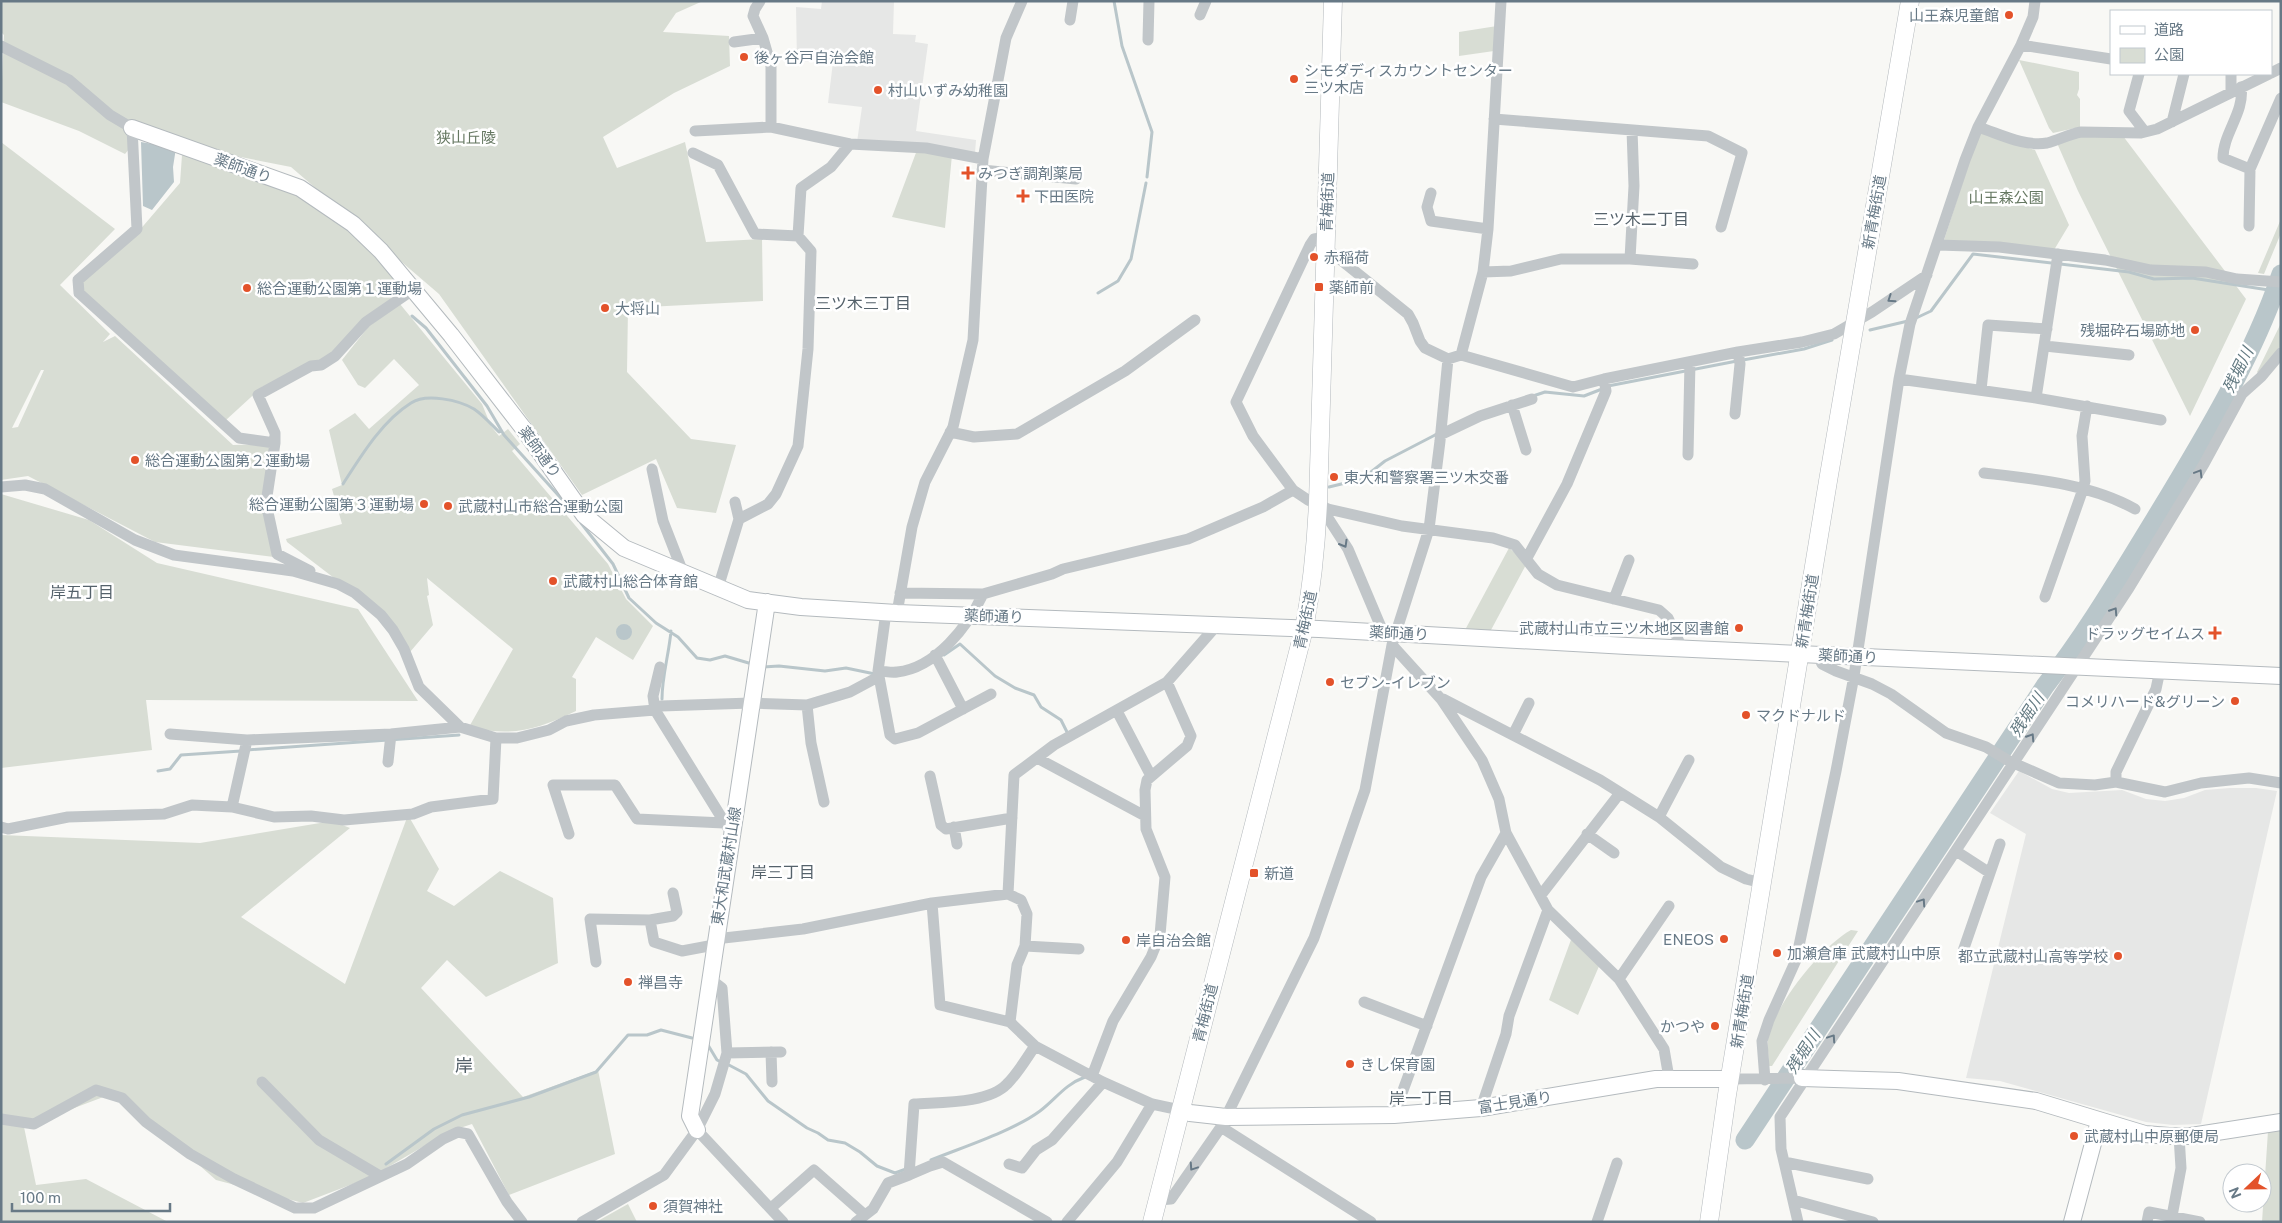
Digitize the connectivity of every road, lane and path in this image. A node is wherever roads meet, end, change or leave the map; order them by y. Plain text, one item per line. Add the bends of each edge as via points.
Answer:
1 (760, 1) edge
2 (1022, 1) edge
3 (1073, 1) edge
4 (1149, 1) edge
5 (1206, 1) edge
6 (1333, 1) edge
7 (1501, 1) edge
8 (1910, 1) edge
9 (2035, 1) edge
10 (1200, 15) dead end
11 (1070, 20) dead end
12 (763, 38) junction
13 (1148, 40) dead end
14 (734, 42) dead end
15 (2021, 45) junction
16 (1, 46) edge
17 (2110, 59) edge
18 (2139, 75) edge
19 (2184, 75) edge
20 (2231, 75) edge
21 (2266, 75) edge
22 (2236, 90) junction
23 (2281, 98) edge
24 (1494, 119) junction
25 (2172, 122) junction
26 (771, 127) junction
27 (1978, 127) junction
28 (132, 128) junction
29 (1632, 130) junction
30 (695, 131) dead end
31 (2145, 132) junction
32 (850, 144) junction
33 (693, 153) dead end
34 (983, 165) junction
35 (2250, 169) junction
36 (1076, 179) dead end
37 (1431, 193) dead end
38 (2249, 226) dead end
39 (1721, 227) dead end
40 (1488, 229) junction
41 (798, 236) junction
42 (1326, 243) junction
43 (1938, 245) junction
44 (1630, 259) junction
45 (2058, 260) junction
46 (1693, 264) dead end
47 (1483, 272) junction
48 (1927, 275) junction
49 (2281, 282) edge
50 (414, 289) junction
51 (1195, 320) dead end
52 (1855, 323) junction
53 (2047, 329) junction
54 (2045, 346) junction
55 (2281, 353) edge
56 (1462, 355) junction
57 (2129, 355) dead end
58 (1739, 358) junction
59 (1448, 359) junction
60 (1690, 368) junction
61 (1604, 379) junction
62 (1900, 379) junction
63 (1981, 390) junction
64 (2036, 398) junction
65 (1532, 400) dead end
66 (1512, 405) junction
67 (2087, 406) junction
68 (1735, 414) dead end
69 (2161, 420) dead end
70 (950, 432) junction
71 (1441, 432) junction
72 (276, 443) junction
73 (1526, 450) dead end
74 (1688, 455) dead end
75 (652, 469) dead end
76 (1984, 473) dead end
77 (1, 487) edge
78 (2083, 489) junction
79 (1293, 490) junction
80 (734, 502) dead end
81 (1318, 503) junction
82 (2135, 509) dead end
83 (739, 519) junction
84 (1428, 529) junction
85 (1527, 558) junction
86 (1629, 560) dead end
87 (684, 575) junction
88 (330, 582) junction
89 (718, 588) junction
90 (900, 593) junction
91 (983, 594) junction
92 (2045, 597) dead end
93 (1614, 599) junction
94 (767, 602) junction
95 (891, 612) junction
96 (973, 615) junction
97 (1217, 625) junction
98 (1304, 629) junction
99 (1390, 637) junction
100 (1682, 648) junction
101 (1800, 653) junction
102 (1818, 655) junction
103 (1856, 656) junction
104 (937, 659) junction
105 (2076, 666) junction
106 (660, 667) dead end
107 (2160, 670) junction
108 (878, 674) junction
109 (1854, 676) junction
110 (2281, 676) edge
111 (1167, 682) junction
112 (991, 694) dead end
113 (1441, 699) junction
114 (751, 703) junction
115 (1528, 703) dead end
116 (807, 705) junction
117 (963, 709) junction
118 (655, 710) junction
119 (1117, 711) junction
120 (460, 727) junction
121 (170, 734) dead end
122 (1513, 735) junction
123 (391, 738) junction
124 (496, 738) junction
125 (247, 740) junction
126 (1037, 758) junction
127 (1690, 760) dead end
128 (388, 762) dead end
129 (2011, 762) junction
130 (930, 776) dead end
131 (1151, 776) junction
132 (2116, 782) junction
133 (2281, 783) edge
134 (1620, 793) junction
135 (824, 802) dead end
136 (232, 807) junction
137 (1145, 816) junction
138 (1659, 817) junction
139 (1012, 818) junction
140 (1, 827) edge
141 (954, 827) junction
142 (728, 828) junction
143 (1506, 833) junction
144 (568, 834) dead end
145 (1587, 834) junction
146 (957, 844) dead end
147 (2000, 844) dead end
148 (1956, 851) junction
149 (1614, 853) dead end
150 (1990, 873) junction
151 (1762, 883) junction
152 (672, 893) dead end
153 (1008, 894) junction
154 (1541, 895) junction
155 (932, 903) junction
156 (1669, 906) dead end
157 (1548, 910) junction
158 (650, 920) junction
159 (714, 942) junction
160 (1025, 946) junction
161 (1079, 949) dead end
162 (1963, 951) dead end
163 (596, 962) dead end
164 (709, 978) junction
165 (1619, 979) junction
166 (1364, 1002) dead end
167 (1010, 1022) junction
168 (1427, 1026) junction
169 (1035, 1046) junction
170 (724, 1060) junction
171 (1669, 1078) junction
172 (1803, 1078) junction
173 (1097, 1079) junction
174 (1730, 1080) junction
175 (1766, 1080) junction
176 (262, 1082) dead end
177 (772, 1082) dead end
178 (1152, 1104) junction
179 (1482, 1108) junction
180 (1180, 1110) junction
181 (1394, 1115) junction
182 (1, 1119) edge
183 (2099, 1121) junction
184 (1223, 1122) junction
185 (2281, 1122) edge
186 (697, 1130) junction
187 (2179, 1136) junction
188 (1784, 1162) junction
189 (1617, 1163) dead end
190 (1009, 1164) dead end
191 (909, 1170) junction
192 (380, 1176) junction
193 (1868, 1179) dead end
194 (1159, 1200) junction
195 (1793, 1200) junction
196 (771, 1208) junction
197 (2172, 1216) junction
198 (861, 1218) edge
199 (522, 1222) edge
200 (582, 1222) edge
201 (783, 1222) edge
202 (1047, 1222) edge
203 (1066, 1222) edge
204 (1152, 1222) edge
205 (1371, 1222) edge
206 (1597, 1222) edge
207 (1709, 1222) edge
208 (1798, 1222) edge
209 (1874, 1222) edge
210 (2072, 1222) edge
211 (2147, 1222) edge
212 (2200, 1222) edge

1 - 12 street via 753,16
2 - 34 street via 1006,38
3 - 11 street
4 - 13 street
5 - 10 street
6 - 42 main road, 青梅街道
7 - 24 street
8 - 52 main road, 新青梅街道
9 - 15 street via 2033,17
12 - 14 street
12 - 26 street via 771,66
15 - 17 street
15 - 27 street
16 - 28 street via 69,80 110,115
18 - 31 street via 2130,111
19 - 25 street
20 - 22 street
21 - 22 street
22 - 25 street
22 - 35 street via 2242,98 2223,158
23 - 35 street
24 - 29 street
24 - 40 street
25 - 31 street
26 - 30 street
26 - 32 street
27 - 31 street via 2035,144 2081,132
27 - 43 street
28 - 50 street, 薬師通り via 300,188 353,224
28 - 72 street via 137,229 78,280 79,293 239,438
29 - 39 street via 1708,136 1742,152
29 - 44 street via 1634,186
32 - 34 street via 926,148
32 - 41 street via 831,167 801,188
33 - 41 street via 718,165 755,234
34 - 36 street
34 - 70 street via 973,340
35 - 38 street
37 - 40 street via 1427,207 1431,221
40 - 47 street
41 - 83 street via 810,251 808,349 798,446 776,494 768,504
42 - 59 street via 1408,314 1425,348
42 - 79 street via 1314,239 1310,245 1236,402 1253,436
42 - 81 main road, 青梅街道
43 - 45 street via 1999,247
43 - 48 street
44 - 46 street
44 - 47 street via 1561,259 1511,271
45 - 49 street via 2112,261 2151,270 2206,272 2237,279
45 - 53 street
47 - 56 street
48 -> 52 street
48 - 62 street via 1912,320
50 - 72 street via 366,322 335,356 258,395 275,433
50 - 87 street, 薬師通り via 523,428 584,515 624,548
51 - 70 street via 1125,370 1017,434 974,437
52 - 58 street via 1834,334
52 - 101 main road, 新青梅街道
53 - 54 street
53 - 63 street via 1988,325
54 - 57 street
54 - 64 street
105 -> 55 street via 2166,530 2242,394
56 - 59 street
56 - 61 street via 1573,387
58 - 60 street
58 - 68 street
59 - 71 street
60 - 61 street
60 - 74 street
61 - 85 street via 1606,391 1567,484
62 - 63 street
62 - 103 street
63 - 64 street
64 - 67 street
65 - 66 street
66 - 71 street
66 - 73 street
67 - 69 street
67 - 78 street via 2082,436
70 - 90 street via 925,482 912,527
71 - 84 street
72 - 88 street via 266,503 277,554
75 - 87 street via 663,521
76 - 78 street via 2045,480
77 - 88 street via 25,485 45,489 135,540 174,555 274,568
78 - 82 street
78 - 92 street
79 - 81 street
79 - 91 street via 1263,507 1188,538 1063,569
80 - 83 street
81 - 84 street via 1402,526
81 - 98 main road, 青梅街道 via 1315,561
81 -> 99 street via 1348,549
83 - 89 street
84 - 85 street via 1493,538 1515,545
84 - 99 street
85 - 93 street via 1538,574 1557,585
86 - 93 street
87 - 89 street, 薬師通り
88 - 120 street via 355,593 381,615 404,649 419,687
89 - 94 street, 薬師通り via 748,600
90 - 91 street
90 - 95 street
91 - 96 street
93 - 100 street via 1659,610 1668,618
94 - 95 street, 薬師通り
94 - 114 street, 東大和武蔵村山線
95 - 96 street, 薬師通り
95 - 108 street
96 - 97 street, 薬師通り
96 - 104 street
97 - 98 street, 薬師通り
97 - 111 street
98 - 99 street, 薬師通り
98 - 180 main road, 青梅街道
99 - 100 street, 薬師通り
99 - 113 street
99 - 184 street via 1365,790 1314,938
100 - 101 street, 薬師通り
101 - 102 street, 薬師通り
101 - 151 main road, 新青梅街道
102 - 103 street, 薬師通り
102 - 109 street via 1822,664 1836,672
103 - 105 street, 薬師通り
103 - 109 street
104 - 108 street via 898,672
104 - 117 street
105 - 107 street, 薬師通り
129 -> 105 street
106 - 118 street via 653,696
107 - 110 street, 薬師通り
107 - 132 street via 2156,689 2116,772
108 - 116 street via 850,692
108 - 117 street via 890,734 895,739 918,733
109 - 129 street via 1891,694 1946,733
109 - 175 street via 1796,960 1762,1041
111 - 119 street
111 - 131 street via 1190,736 1187,746
112 - 117 street
113 - 122 street
113 - 143 street via 1482,760 1499,799
114 - 116 street
114 - 118 street via 661,706
114 - 142 street, 東大和武蔵村山線
115 - 122 street
116 - 135 street via 811,743
118 - 124 street via 594,715 517,738
118 - 142 street
119 - 126 street via 1054,745
119 - 131 street
120 - 123 street
120 - 124 street
121 - 125 street
122 - 134 street
123 - 125 street
123 - 128 street
124 - 136 street via 493,799 431,807 413,814 344,820 310,816 274,817
125 - 136 street
126 - 137 street
126 - 139 street via 1014,775
127 - 138 street
129 - 132 street via 2059,784
129 - 148 street
130 - 141 street via 941,825 946,829
131 - 137 street via 1146,780 1144,790
132 - 133 street via 2165,792 2249,778
134 - 138 street
134 - 145 street
136 - 140 street via 192,805 164,814 68,817 8,829
137 - 173 street via 1146,829 1165,877 1160,935 1151,957 1113,1021
138 - 151 street via 1721,867
139 - 141 street
139 - 153 street
141 - 146 street
142 - 144 street via 637,820 615,784 553,785
142 - 159 street, 東大和武蔵村山線
143 - 154 street
143 - 168 street via 1481,877
145 - 149 street
145 - 154 street
147 - 150 street
148 - 150 street
172 -> 148 street
150 - 162 street
151 - 174 main road, 新青梅街道
152 - 158 street via 677,912 673,916
153 - 155 street
153 - 160 street via 1021,900 1027,914
154 - 157 street
155 - 159 street via 803,929
155 - 167 street via 940,1005
156 - 165 street
157 - 165 street
157 - 179 street via 1509,1016
158 - 159 street via 654,942 682,951
158 - 163 street via 590,919
159 - 164 street, 東大和武蔵村山線
160 - 161 street
160 - 167 street via 1017,965
164 - 170 street via 722,988
164 - 186 street, 東大和武蔵村山線 via 690,1116
165 - 171 street via 1664,1049
166 - 168 street
167 - 169 street
168 - 181 street
169 - 173 street
169 - 191 street via 1007,1085 994,1093 967,1100 914,1104
170 - 177 street via 776,1052
170 - 186 street via 714,1094
171 - 174 street, 富士見通り
171 - 179 street, 富士見通り
172 - 175 street
172 - 183 street via 1898,1081 2036,1101
172 - 188 street via 1780,1117
173 - 178 street
173 - 190 street via 1052,1140 1036,1150 1022,1168
174 - 175 street
174 - 207 main road, 新青梅街道
176 - 192 street via 319,1140
178 - 180 street
178 - 203 street via 1117,1162
179 - 181 street, 富士見通り
180 - 184 street, 富士見通り
180 - 194 main road, 青梅街道
181 - 184 street, 富士見通り
182 - 192 street via 34,1124 96,1090 122,1098 146,1122 190,1154 295,1208 314,1208
183 - 187 street via 2145,1134
183 - 210 street
184 -> 194 street via 1171,1199
184 - 205 street
185 - 187 street
186 - 196 street
186 - 200 street via 664,1175
187 - 197 street via 2182,1168
188 - 193 street
188 - 195 street
189 - 206 street
191 - 198 street via 888,1183 873,1209
191 - 202 street via 943,1162
192 - 199 street via 407,1164 442,1139 458,1132 468,1134
194 - 204 main road, 青梅街道
195 - 208 street
195 - 209 street
196 - 198 street via 814,1170
196 - 201 street
197 - 211 street via 2149,1212
197 - 212 street

